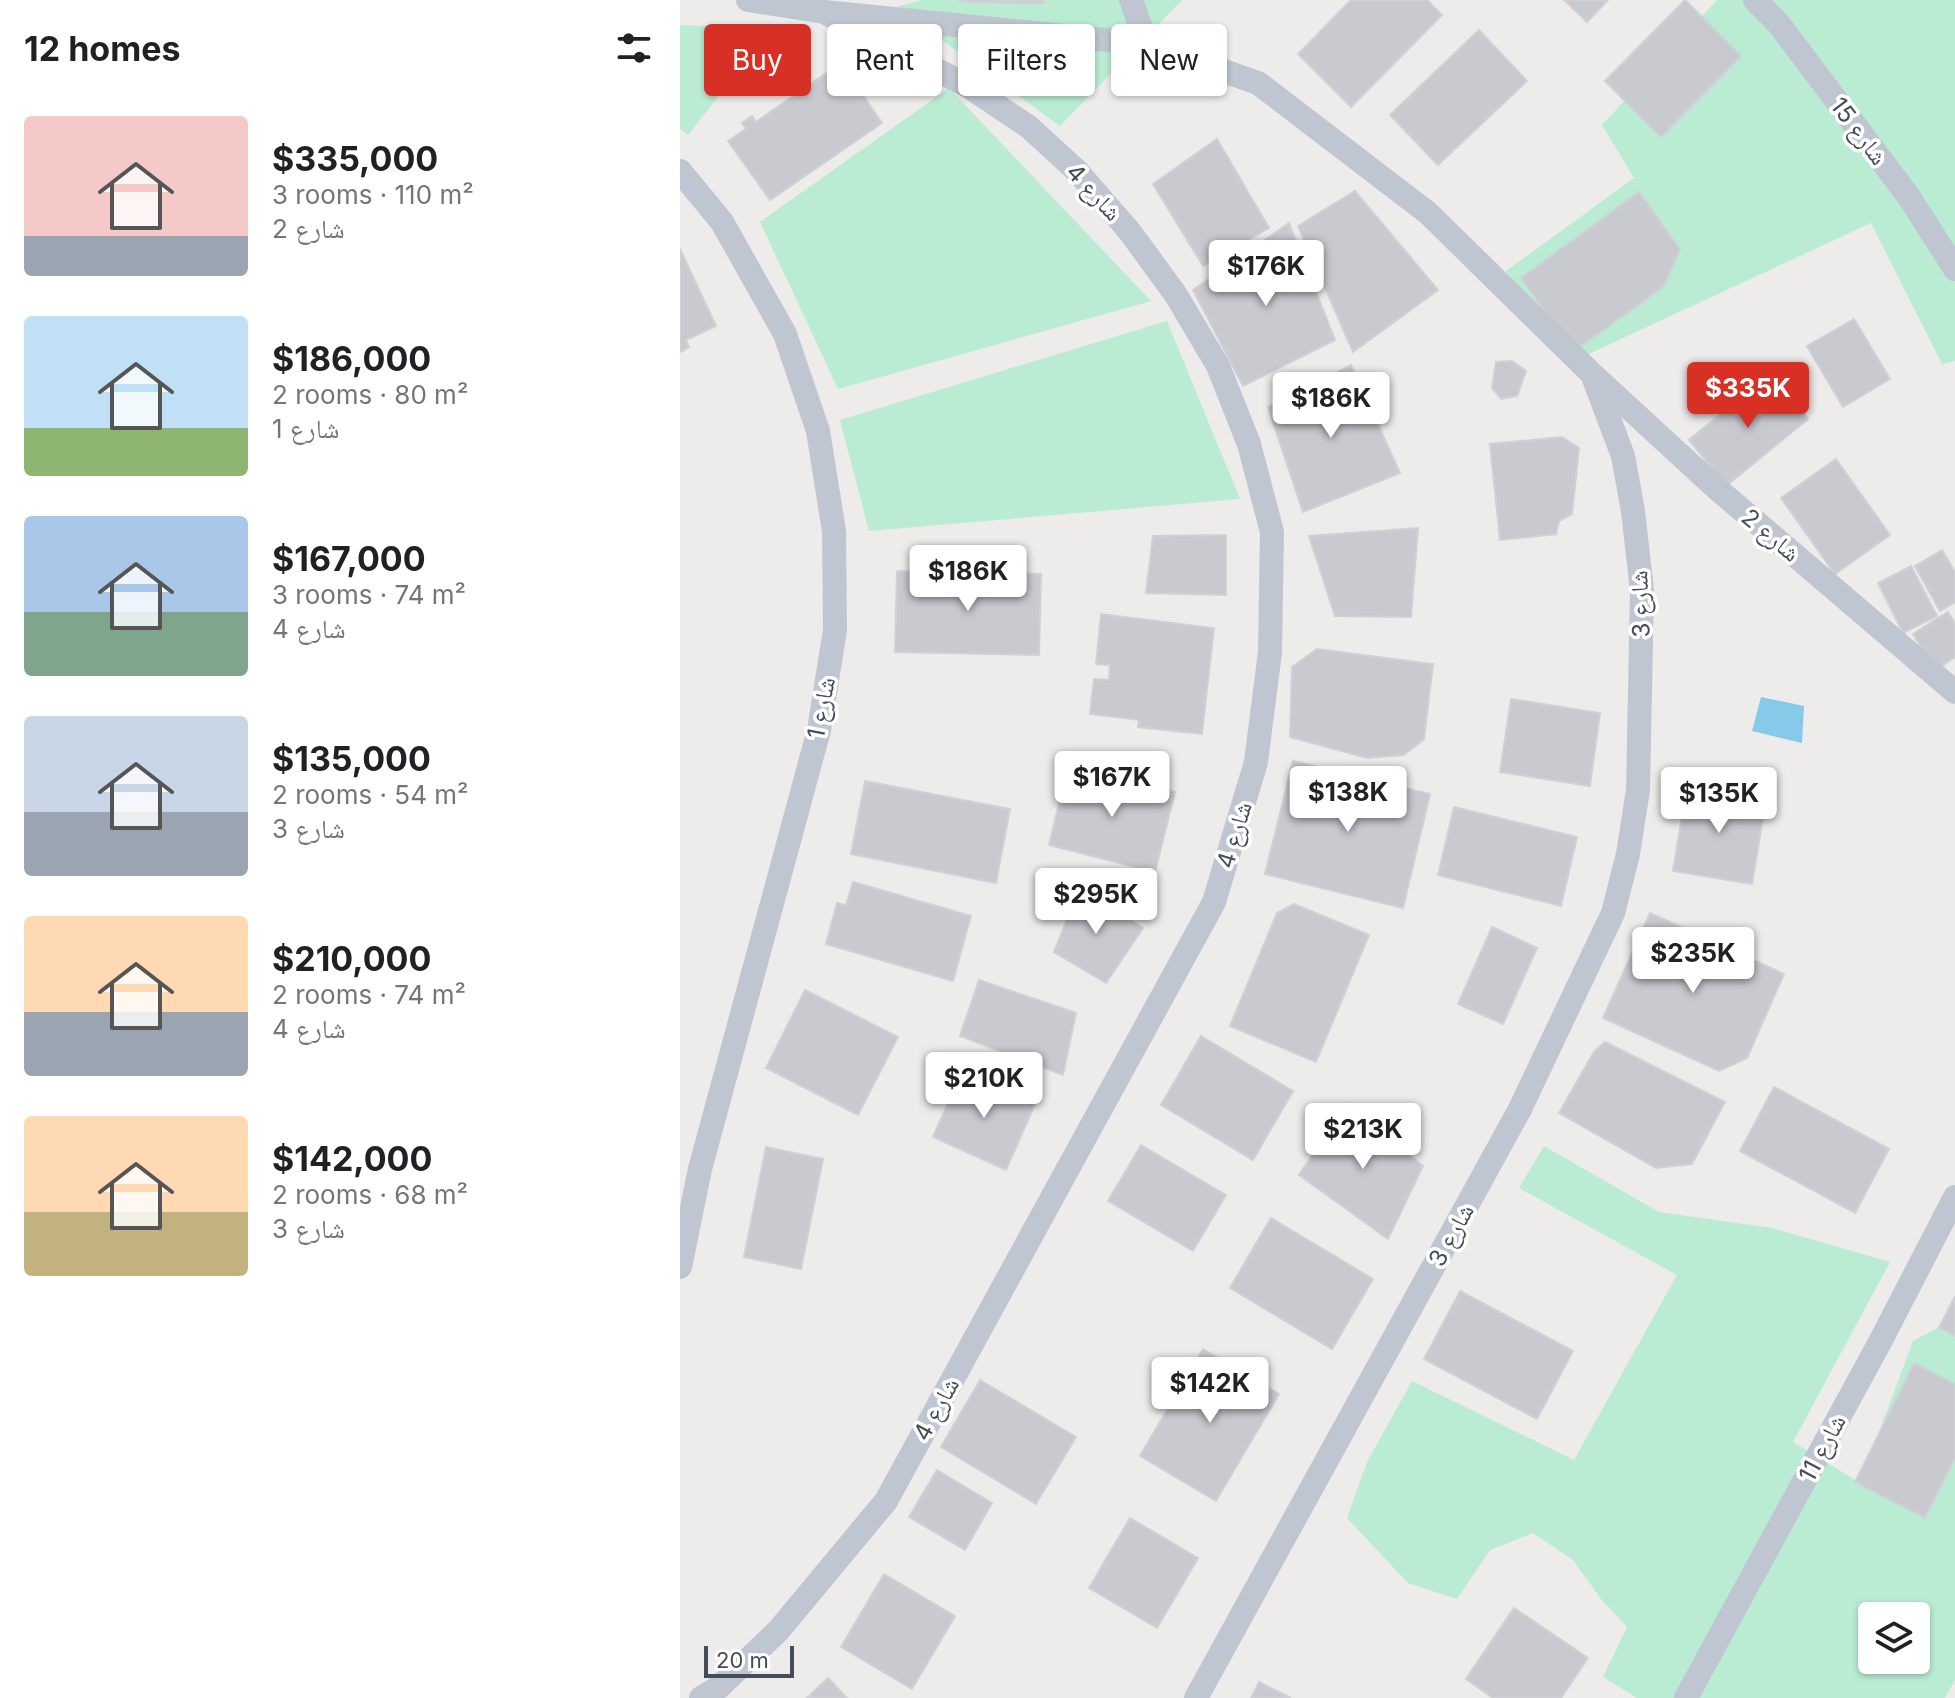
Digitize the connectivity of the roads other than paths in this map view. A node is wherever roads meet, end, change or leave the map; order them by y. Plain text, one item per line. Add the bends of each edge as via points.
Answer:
1 (748, 0) edge
2 (1131, 0) edge
3 (1755, 0) edge
4 (824, 12) junction
5 (1140, 24) edge
6 (1111, 40) edge
7 (1227, 72) edge
8 (680, 171) edge
9 (1955, 269) edge
10 (1592, 374) junction
11 (1955, 692) edge
12 (1955, 1197) edge
13 (680, 1267) edge
14 (701, 1698) edge
15 (1196, 1698) edge
16 (1686, 1698) edge

1 - 4 street, شارع 3
2 - 5 street
3 - 9 street, شارع 15 via 1900,184
4 - 6 street, شارع 3
4 - 14 street, شارع 4 via 968,86 1029,127 1104,201 1176,295 1218,366 1249,444 1272,532 1270,652 1256,762 1214,902 886,1501 778,1631
7 - 10 street, شارع 3 via 1258,83 1428,213
8 - 13 street, شارع 1 via 722,222 785,334 814,417 834,531 835,630 819,730 700,1169
10 - 11 street, شارع 2
10 - 15 street, شارع 3 via 1623,456 1642,591 1638,790 1613,913 1520,1109
12 - 16 street, شارع 11

